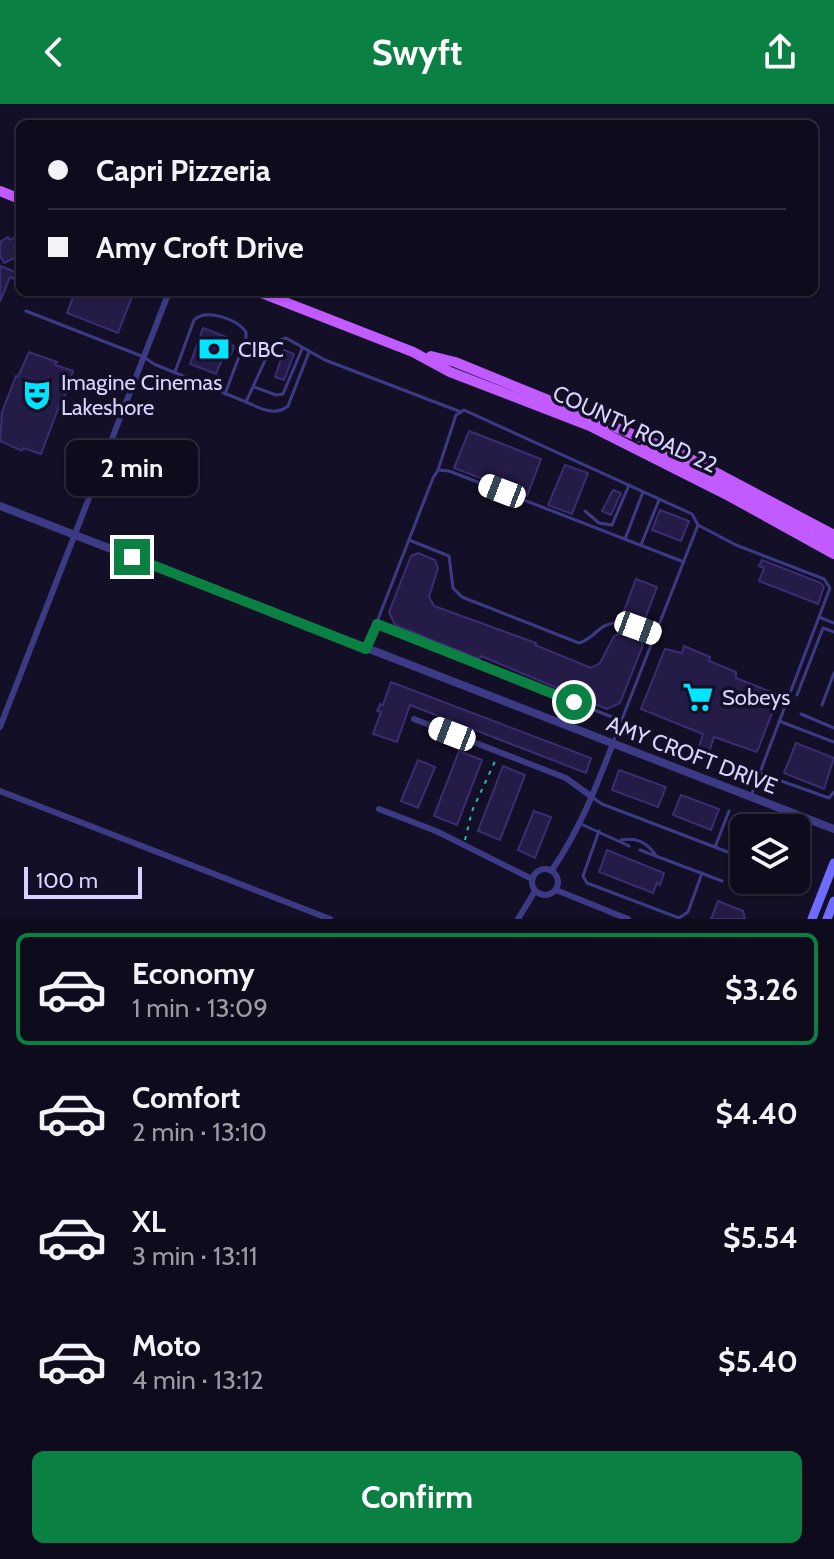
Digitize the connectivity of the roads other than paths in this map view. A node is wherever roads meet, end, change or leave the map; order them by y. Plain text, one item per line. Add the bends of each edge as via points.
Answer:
1 (167, 296) edge
2 (269, 296) edge
3 (26, 311) dead end
4 (302, 349) junction
5 (309, 352) junction
6 (413, 352) junction
7 (144, 357) junction
8 (174, 373) junction
9 (254, 387) junction
10 (225, 394) junction
11 (246, 402) junction
12 (461, 412) junction
13 (590, 426) junction
14 (438, 470) junction
15 (66, 482) dead end
16 (629, 485) junction
17 (91, 491) junction
18 (643, 492) junction
19 (659, 499) junction
20 (0, 506) edge
21 (585, 511) dead end
22 (698, 525) junction
23 (74, 534) junction
24 (834, 535) edge
25 (625, 539) junction
26 (409, 540) junction
27 (834, 543) edge
28 (641, 545) junction
29 (834, 554) edge
30 (684, 562) junction
31 (819, 617) junction
32 (834, 623) edge
33 (377, 624) junction
34 (834, 632) edge
35 (655, 634) junction
36 (366, 649) junction
37 (834, 673) edge
38 (797, 695) dead end
39 (822, 705) dead end
40 (801, 714) dead end
41 (414, 719) dead end
42 (622, 721) junction
43 (779, 721) junction
44 (0, 727) edge
45 (834, 728) edge
46 (834, 742) edge
47 (613, 743) junction
48 (759, 773) junction
49 (0, 791) edge
50 (834, 792) edge
51 (751, 796) junction
52 (592, 797) junction
53 (379, 809) dead end
54 (729, 811) dead end
55 (579, 823) junction
56 (834, 829) edge
57 (599, 831) junction
58 (621, 840) junction
59 (629, 846) dead end
60 (715, 847) junction
61 (640, 850) dead end
62 (730, 853) edge
63 (657, 856) junction
64 (834, 863) edge
65 (552, 870) junction
66 (702, 873) junction
67 (532, 879) junction
68 (722, 881) dead end
69 (556, 890) junction
70 (535, 891) junction
71 (834, 901) edge
72 (330, 919) edge
73 (518, 919) edge
74 (628, 919) edge
75 (812, 919) edge
76 (827, 919) edge

1 - 7 street
2 - 6 main road, COUNTY ROAD 22
3 - 7 lane
4 - 5 lane
4 - 9 lane via 283,394
4 - 9 lane via 286,338 273,343
5 - 11 lane via 282,411
5 - 12 lane
6 - 13 main road, COUNTY ROAD 22 via 450,372
6 - 24 main road, COUNTY ROAD 22 via 455,362 667,448
7 - 8 lane
7 - 17 street
8 - 10 lane
8 - 10 lane via 198,316 239,324 246,338
9 - 11 lane
10 - 11 lane
12 - 14 lane
12 - 16 lane
13 - 27 main road via 703,473
13 - 29 main road, COUNTY ROAD 22
14 - 25 lane
14 - 26 lane
15 - 17 lane
16 - 18 lane
16 - 21 lane via 612,525 599,523
17 - 23 street
18 - 19 lane
18 - 25 lane
19 - 22 lane via 692,514
19 - 28 lane
20 - 23 street, AMY CROFT DRIVE
22 - 30 lane
22 - 31 lane via 824,579 830,588
23 - 36 street, AMY CROFT DRIVE
23 - 44 street
25 - 28 lane
26 - 33 lane
26 - 35 lane via 449,556 453,588 462,597 579,643 608,623 621,621
28 - 30 lane
30 - 35 lane
31 - 32 lane
31 - 43 lane
33 - 36 lane
33 - 42 lane
34 - 38 lane via 823,628
35 - 42 lane
36 - 47 street, AMY CROFT DRIVE
37 - 39 lane
40 - 45 lane
41 - 52 street via 566,778
42 - 47 lane
43 - 46 lane
43 - 48 lane
47 - 51 street, AMY CROFT DRIVE
47 - 52 street
48 - 50 lane via 829,798
48 - 51 lane
49 - 72 street
51 - 56 street, AMY CROFT DRIVE
52 - 55 street
52 - 60 lane
53 - 67 street
54 - 60 lane
55 - 57 lane
55 - 65 street
57 - 58 lane
57 - 66 lane via 583,876 587,883 679,918 688,912
58 - 59 lane
58 - 63 lane via 637,840
60 - 62 lane
61 - 63 lane
63 - 66 lane
64 - 75 main road
65 - 67 street via 540,869
65 - 69 street via 559,882
66 - 68 lane
67 - 70 street
69 - 70 street via 548,895
69 - 74 street
70 - 73 street
71 - 76 main road

